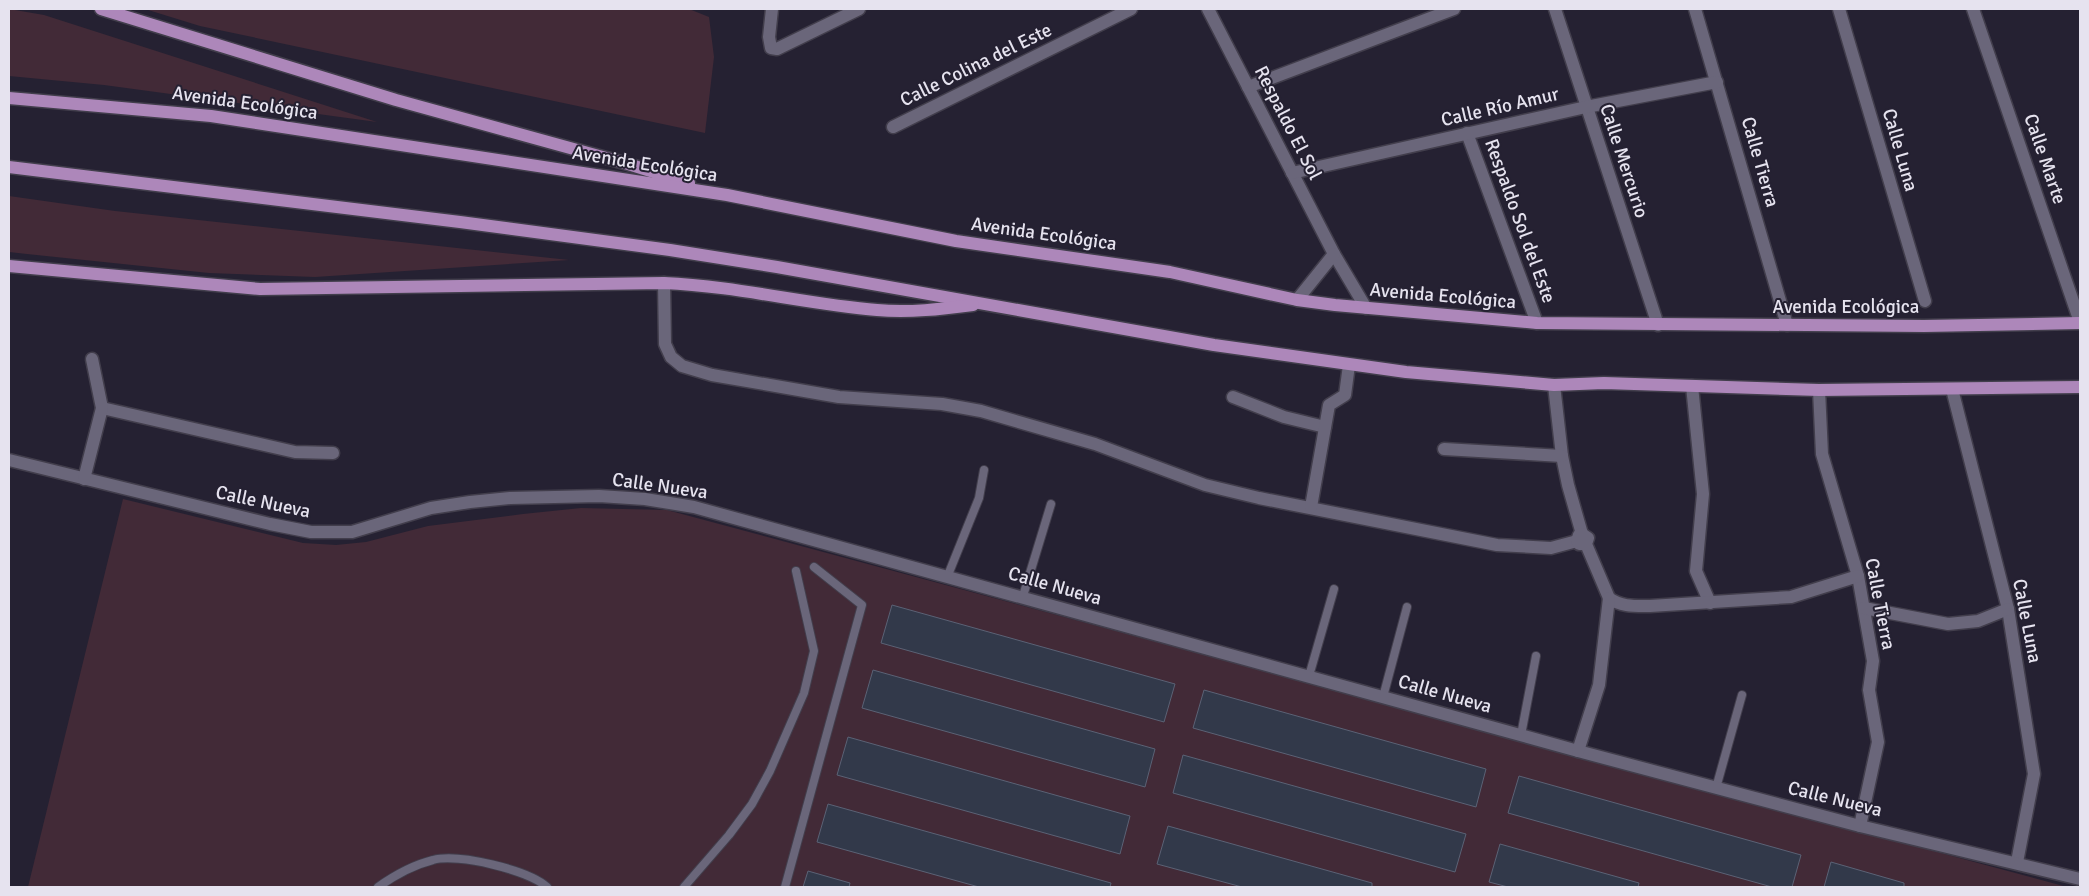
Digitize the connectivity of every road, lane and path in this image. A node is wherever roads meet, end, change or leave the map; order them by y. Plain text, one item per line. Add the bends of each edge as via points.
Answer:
1 (101, 9) edge
2 (772, 9) edge
3 (859, 9) edge
4 (1131, 9) edge
5 (1208, 9) edge
6 (1454, 9) edge
7 (1555, 9) edge
8 (1696, 9) edge
9 (1839, 9) edge
10 (1973, 9) edge
11 (1421, 15) edge
12 (1717, 82) junction
13 (1248, 87) junction
14 (9, 98) edge
15 (1586, 107) junction
16 (892, 127) dead end
17 (1467, 133) junction
18 (9, 167) edge
19 (1292, 173) junction
20 (727, 195) junction
21 (1334, 254) junction
22 (9, 266) edge
23 (664, 282) junction
24 (1297, 300) junction
25 (1925, 302) dead end
26 (987, 304) junction
27 (1366, 308) junction
28 (1537, 322) junction
29 (2080, 322) edge
30 (1658, 325) junction
31 (1787, 325) junction
32 (92, 359) dead end
33 (1349, 365) junction
34 (1554, 385) junction
35 (1692, 386) junction
36 (2080, 387) edge
37 (1952, 389) junction
38 (1819, 390) junction
39 (1233, 396) dead end
40 (102, 408) junction
41 (1325, 427) junction
42 (1444, 449) dead end
43 (333, 452) dead end
44 (1562, 456) junction
45 (9, 460) edge
46 (984, 470) dead end
47 (84, 479) junction
48 (1051, 504) dead end
49 (1311, 507) junction
50 (1582, 540) junction
51 (814, 567) dead end
52 (796, 571) dead end
53 (948, 576) junction
54 (1858, 576) junction
55 (1334, 589) dead end
56 (1024, 596) junction
57 (1609, 598) junction
58 (1710, 603) junction
59 (1406, 607) dead end
60 (1864, 608) junction
61 (2008, 609) junction
62 (1536, 656) dead end
63 (1309, 676) junction
64 (1742, 695) dead end
65 (1383, 696) junction
66 (1521, 735) junction
67 (1578, 751) junction
68 (1716, 788) junction
69 (1860, 826) junction
70 (2017, 862) junction
71 (2080, 879) edge
72 (378, 887) edge
73 (547, 887) edge
74 (684, 887) edge
75 (785, 887) edge

1 - 20 main road via 396,100
2 - 3 street via 769,37 771,48 777,49
4 - 16 street, Calle Colina del Este
5 - 13 street, Respaldo El Sol
6 - 11 street
7 - 15 street, Calle Mercurio
8 - 12 street, Calle Tierra
9 - 25 street, Calle Luna
10 - 29 street, Calle Marte
11 - 13 street
12 - 15 street, Calle Río Amur
12 - 31 street, Calle Tierra
13 - 19 street, Respaldo El Sol
14 - 20 main road, Avenida Ecológica via 211,116
15 - 17 street, Calle Río Amur
15 - 30 street, Calle Mercurio
17 - 19 street, Calle Río Amur
17 - 28 street, Respaldo Sol del Este
18 - 26 main road via 670,250
19 - 21 street, Respaldo El Sol
20 - 24 main road, Avenida Ecológica via 956,240 1170,272
21 - 24 street
21 - 27 street, Respaldo El Sol
22 - 23 main road via 260,288
23 - 26 main road via 708,285 878,310 934,310
23 - 49 street via 665,344 671,356 682,366 712,375 839,397 942,404 981,411 1095,444 1205,485
24 - 27 main road, Avenida Ecológica
26 - 33 main road via 1214,345
27 - 28 main road, Avenida Ecológica
28 - 30 main road, Avenida Ecológica
29 - 31 main road, Avenida Ecológica
30 - 31 main road, Avenida Ecológica
32 - 40 street
33 - 34 main road
33 - 41 street via 1345,395 1330,403
34 - 35 main road
34 - 44 street
35 - 38 main road
35 - 58 street via 1703,494 1696,571
36 - 37 main road
37 - 38 main road
37 - 61 street, Calle Luna
38 - 54 street, Calle Tierra via 1822,454
39 - 41 street via 1284,417
40 - 43 street via 295,452
40 - 47 street
41 - 49 street
42 - 44 street
44 - 50 street
45 - 47 street, Calle Nueva
46 - 53 lane via 979,498
47 - 53 street, Calle Nueva via 311,532 352,532 431,508 470,502 599,496 645,500 694,507
48 - 56 lane
49 - 50 street via 1496,545 1550,548
50 - 57 street
51 - 75 lane via 862,605
52 - 74 lane via 814,651 804,694 752,804
53 - 56 street, Calle Nueva
54 - 58 street via 1791,597
54 - 60 street, Calle Tierra
55 - 63 lane
56 - 63 street, Calle Nueva
57 - 58 street via 1627,606
57 - 67 street via 1599,685
59 - 65 lane
60 - 61 street via 1948,624 1978,621
60 - 69 street, Calle Tierra via 1873,661 1869,690 1878,742
61 - 70 street, Calle Luna via 2034,774
62 - 66 lane
63 - 65 street, Calle Nueva
64 - 68 lane
65 - 66 street, Calle Nueva
66 - 67 street, Calle Nueva
67 - 68 street, Calle Nueva
68 - 69 street, Calle Nueva
69 - 70 street, Calle Nueva
70 - 71 street, Calle Nueva
72 - 73 lane via 400,872 435,859 487,863 514,870

